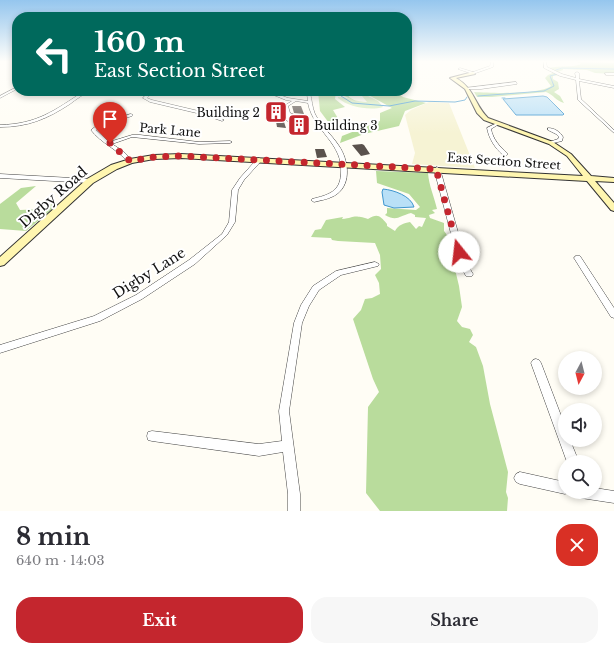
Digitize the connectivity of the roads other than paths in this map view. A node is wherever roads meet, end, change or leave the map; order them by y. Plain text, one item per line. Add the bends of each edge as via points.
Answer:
1 (465, 86) edge
2 (496, 86) edge
3 (578, 86) edge
4 (467, 88) junction
5 (12, 91) edge
6 (78, 96) edge
7 (146, 96) edge
8 (276, 96) edge
9 (309, 96) edge
10 (0, 97) edge
11 (294, 101) junction
12 (309, 102) junction
13 (288, 114) dead end
14 (131, 115) dead end
15 (222, 120) dead end
16 (604, 122) junction
17 (614, 122) edge
18 (497, 124) junction
19 (0, 126) edge
20 (550, 129) dead end
21 (614, 132) edge
22 (230, 142) dead end
23 (110, 143) junction
24 (551, 143) junction
25 (505, 154) dead end
26 (259, 160) junction
27 (130, 161) junction
28 (344, 164) junction
29 (436, 169) junction
30 (0, 176) edge
31 (589, 178) junction
32 (614, 180) edge
33 (90, 181) junction
34 (314, 200) dead end
35 (614, 208) edge
36 (578, 258) dead end
37 (0, 263) edge
38 (375, 264) dead end
39 (469, 274) dead end
40 (614, 315) edge
41 (0, 349) edge
42 (536, 363) dead end
43 (152, 436) dead end
44 (288, 446) junction
45 (570, 455) edge
46 (520, 478) dead end
47 (558, 486) edge
48 (602, 495) edge
49 (614, 497) edge
50 (294, 511) edge

1 - 4 street
2 - 4 street
3 - 16 street via 579,99
4 - 18 street via 480,113
5 - 10 street
6 - 19 street via 43,119 32,123
7 - 15 street via 145,98 149,102
8 - 11 street
9 - 12 street
11 - 12 street
11 - 13 street via 286,106
12 - 28 street via 314,117 340,150
14 - 23 street via 102,124 93,130 97,136
16 - 17 street
16 - 21 street
18 - 24 street
18 - 25 street via 490,128 490,133 497,148
20 - 24 street via 561,137 560,140
22 - 23 street, Park Lane via 199,143 132,136
23 - 27 street
24 - 31 street via 569,155
26 - 27 street, East Section Street via 163,156
26 - 28 street, East Section Street
26 - 41 street, Digby Lane via 236,190 232,222 228,229 192,262 139,297 97,319
27 - 33 street, Digby Road via 109,169
28 - 29 street, East Section Street
28 - 34 street via 342,187 324,198
29 - 31 street, East Section Street
29 - 39 street via 463,264
30 - 33 street
31 - 32 street, East Section Street
31 - 35 street
33 - 37 street, Digby Road
36 - 40 street
38 - 44 street via 339,273 316,288 305,305 298,324 284,412
42 - 45 street
43 - 44 street via 259,450
44 - 50 street
46 - 47 street
48 - 49 street

